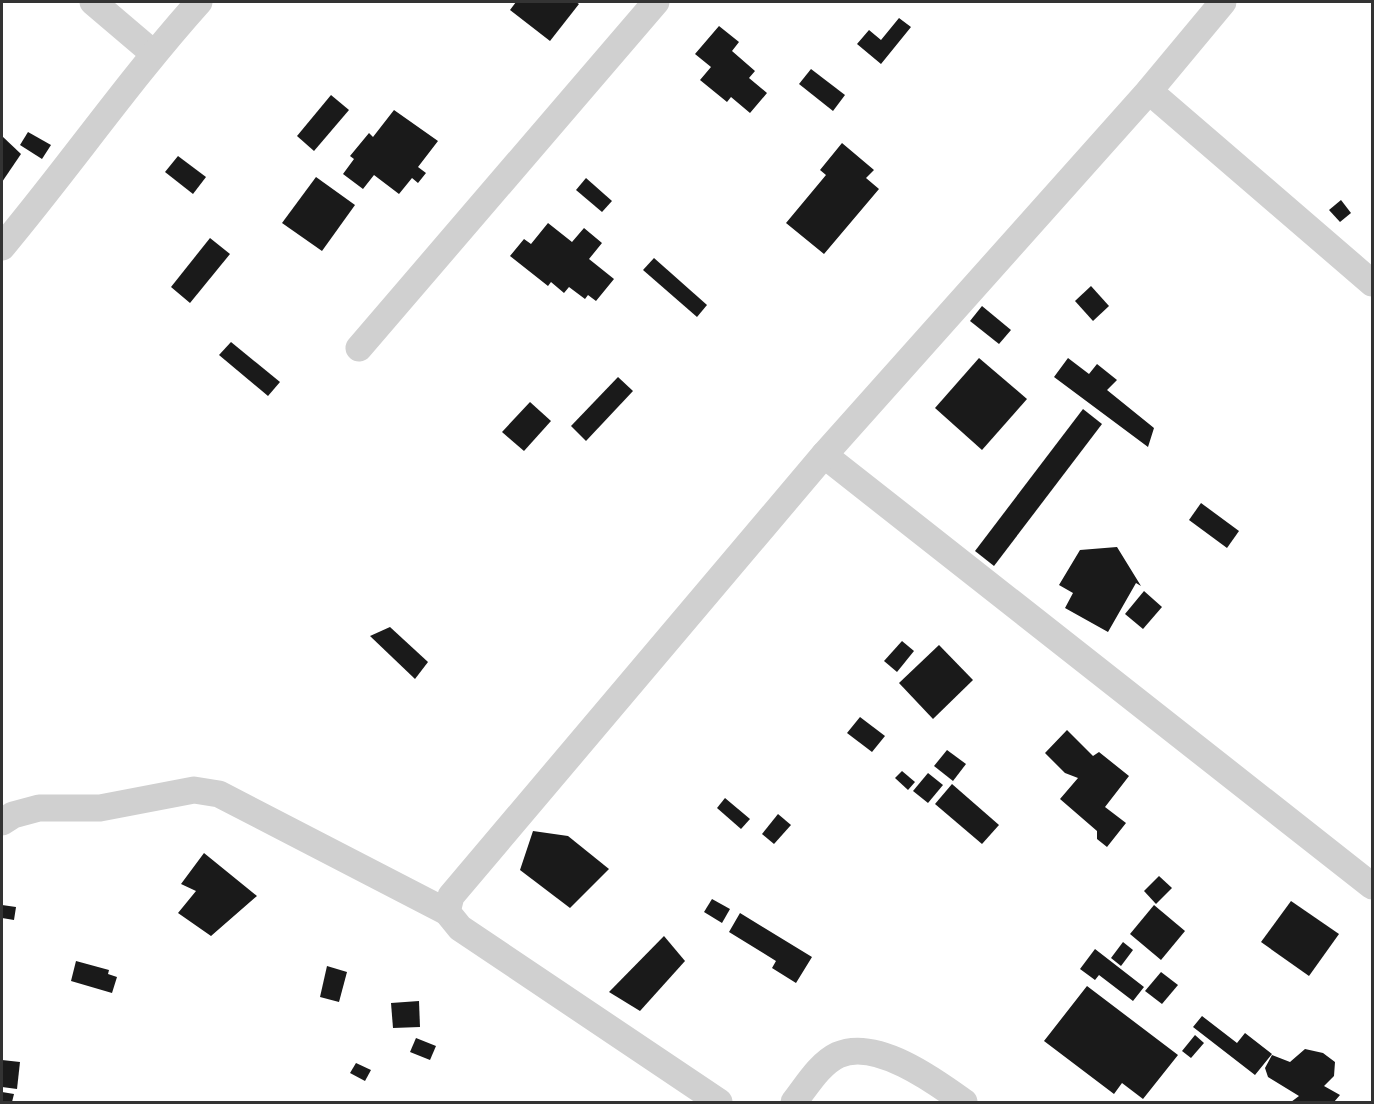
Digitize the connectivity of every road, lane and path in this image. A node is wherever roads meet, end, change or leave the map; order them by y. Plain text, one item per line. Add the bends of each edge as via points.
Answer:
1 (93, 2) edge
2 (199, 2) edge
3 (656, 2) edge
4 (1223, 2) edge
5 (153, 54) junction
6 (1149, 91) junction
7 (2, 247) edge
8 (1372, 283) edge
9 (359, 348) dead end
10 (824, 455) junction
11 (2, 822) edge
12 (1372, 886) edge
13 (447, 912) junction
14 (719, 1102) edge
15 (794, 1102) edge
16 (964, 1102) edge

1 - 5 street
2 - 5 street
3 - 9 street
4 - 6 street
5 - 7 street
6 - 8 street
6 - 10 street
10 - 12 street
10 - 13 street via 451,896
11 - 13 street via 39,808 99,808 194,790 208,791
13 - 14 street via 460,928
15 - 16 street via 826,1063 850,1051 862,1051 927,1075

